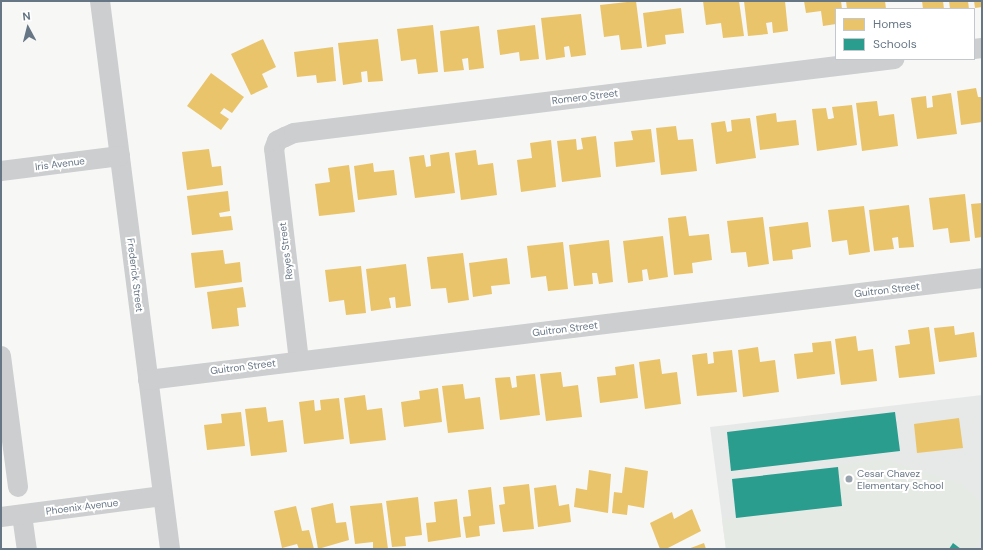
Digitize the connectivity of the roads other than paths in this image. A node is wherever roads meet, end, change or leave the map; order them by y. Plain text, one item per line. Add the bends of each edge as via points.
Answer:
1 (100, 1) edge
2 (886, 60) edge
3 (278, 141) joint
4 (120, 156) junction
5 (1, 171) edge
6 (982, 278) edge
7 (1, 356) edge
8 (299, 361) junction
9 (148, 380) junction
10 (3, 384) edge
11 (18, 487) dead end
12 (163, 496) junction
13 (22, 515) junction
14 (1, 517) edge
15 (27, 549) edge
16 (170, 549) edge

1 - 4 street, Frederick Street
2 - 3 street, Romero Street via 294,133
3 - 8 street, Reyes Street via 274,149
4 - 5 street, Iris Avenue
4 - 9 street, Frederick Street
6 - 8 street, Guitron Street
7 - 10 street
8 - 9 street, Guitron Street
9 - 12 street, Frederick Street
10 - 11 street
12 - 13 street, Phoenix Avenue
12 - 16 street, Frederick Street
13 - 14 street, Phoenix Avenue
13 - 15 street

